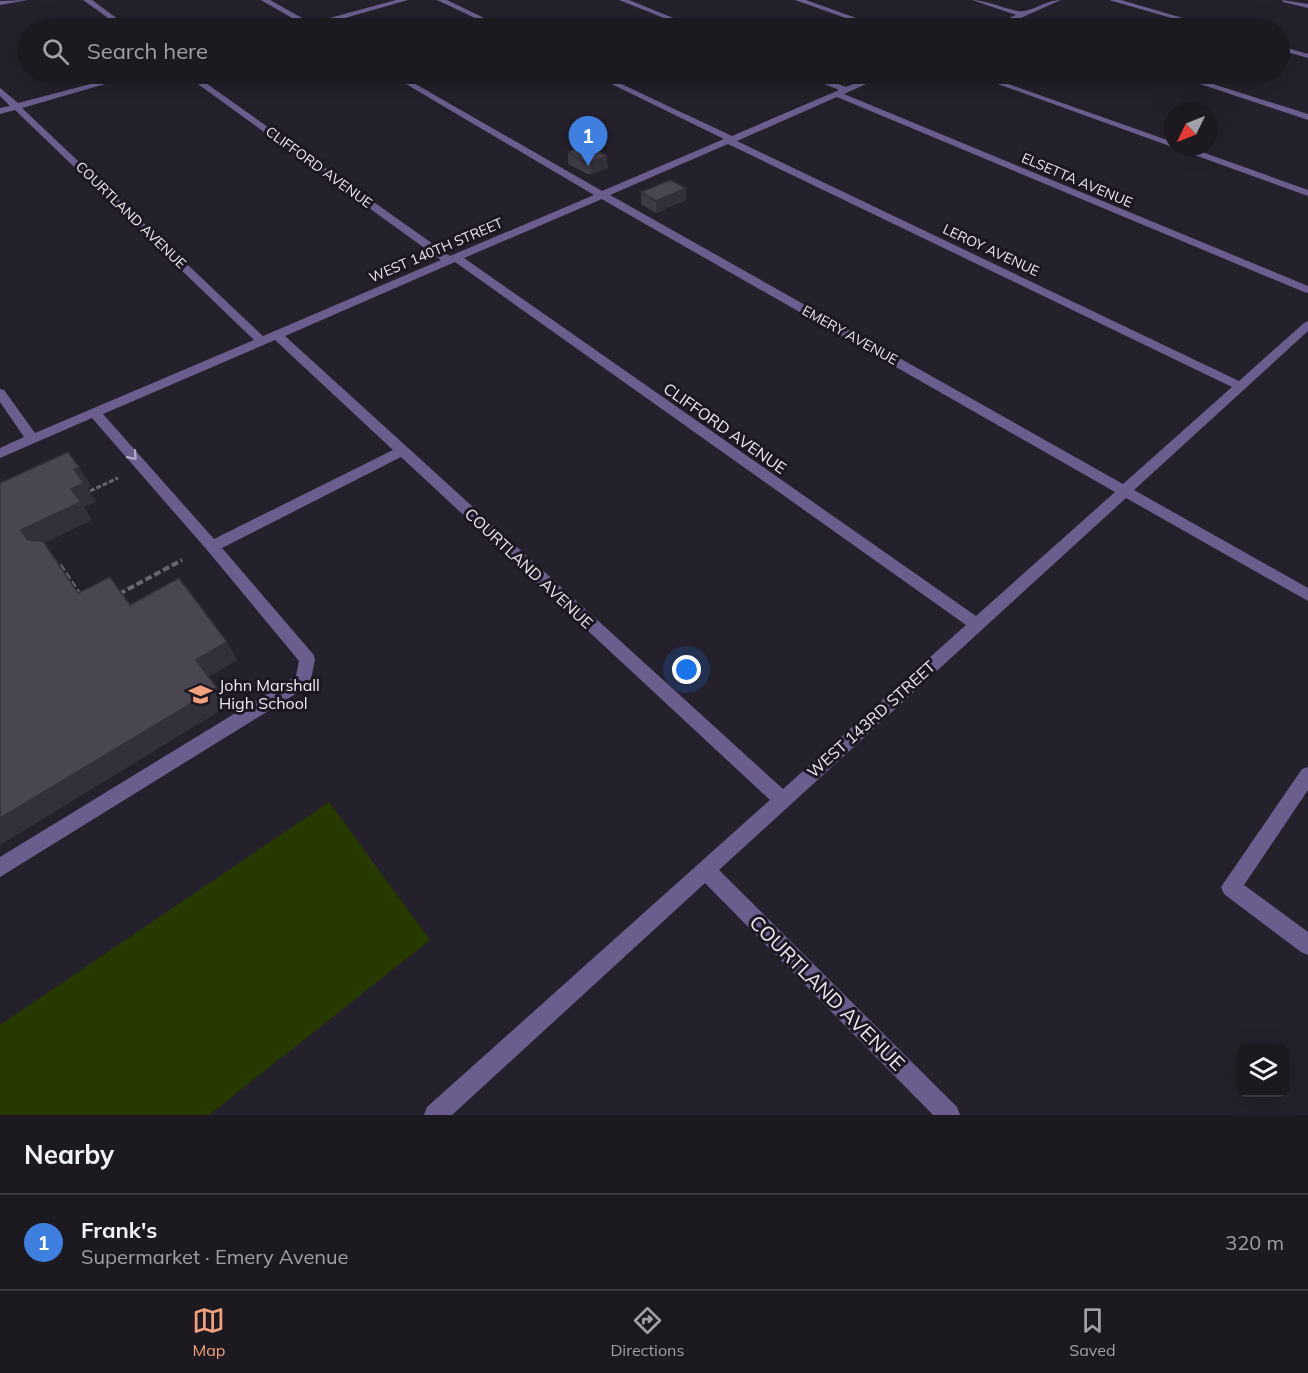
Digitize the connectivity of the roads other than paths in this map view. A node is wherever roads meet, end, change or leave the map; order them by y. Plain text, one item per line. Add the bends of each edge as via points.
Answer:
1 (24, 0) edge
2 (87, 0) edge
3 (266, 0) edge
4 (404, 0) edge
5 (441, 0) edge
6 (623, 0) edge
7 (799, 0) edge
8 (976, 0) edge
9 (1057, 0) edge
10 (1113, 0) edge
11 (1286, 0) edge
12 (0, 3) edge
13 (1308, 6) edge
14 (1022, 14) junction
15 (112, 18) edge
16 (297, 18) edge
17 (343, 18) edge
18 (480, 18) edge
19 (669, 18) edge
20 (851, 18) edge
21 (1013, 18) edge
22 (1177, 18) edge
23 (1290, 51) edge
24 (1308, 56) edge
25 (100, 84) edge
26 (202, 84) edge
27 (410, 84) edge
28 (616, 84) edge
29 (824, 84) edge
30 (860, 84) edge
31 (1002, 84) edge
32 (1205, 84) edge
33 (0, 91) edge
34 (840, 92) junction
35 (16, 107) junction
36 (0, 111) edge
37 (1308, 117) edge
38 (731, 140) junction
39 (1164, 142) edge
40 (1204, 156) edge
41 (1308, 193) edge
42 (602, 195) junction
43 (453, 259) junction
44 (1308, 290) edge
45 (1308, 324) edge
46 (277, 335) junction
47 (261, 340) junction
48 (1240, 386) junction
49 (0, 393) edge
50 (94, 412) junction
51 (32, 439) junction
52 (402, 451) junction
53 (0, 453) edge
54 (1126, 491) junction
55 (212, 546) junction
56 (1308, 595) edge
57 (976, 624) junction
58 (1308, 776) edge
59 (782, 800) junction
60 (0, 868) edge
61 (705, 870) junction
62 (1308, 945) edge
63 (435, 1115) edge
64 (949, 1115) edge

1 - 12 street
2 - 15 street
3 - 16 street
4 - 17 street
5 - 18 street
6 - 19 street
7 - 20 street
8 - 14 street
9 - 14 street
10 - 22 street
11 - 13 street
14 - 21 street
23 - 24 street
25 - 35 street
26 - 43 street, CLIFFORD AVENUE
27 - 42 street, EMERY AVENUE
28 - 38 street, LEROY AVENUE
29 - 34 street, ELSETTA AVENUE
30 - 34 street, WEST 140TH STREET
31 - 39 street
32 - 37 street
33 - 35 street, COURTLAND AVENUE
34 - 38 street, WEST 140TH STREET
34 - 44 street, ELSETTA AVENUE
35 - 36 street
35 - 47 street, COURTLAND AVENUE
38 - 42 street, WEST 140TH STREET
38 - 48 street, LEROY AVENUE
40 - 41 street
42 - 43 street, WEST 140TH STREET
42 - 54 street, EMERY AVENUE
43 - 46 street, WEST 140TH STREET
43 - 57 street, CLIFFORD AVENUE
45 - 48 street, WEST 143RD STREET
46 - 47 street, WEST 140TH STREET
46 - 52 street, COURTLAND AVENUE
47 - 50 street, WEST 140TH STREET
48 - 54 street, WEST 143RD STREET
49 - 51 street
50 - 51 street, WEST 140TH STREET
50 -> 55 street
51 - 53 street, WEST 140TH STREET
52 - 55 street
52 - 59 street, COURTLAND AVENUE
54 - 56 street, EMERY AVENUE
54 - 57 street, WEST 143RD STREET
55 - 60 street via 307,659 304,680
57 - 59 street, WEST 143RD STREET
58 - 62 street via 1231,887
59 - 61 street, WEST 143RD STREET
61 - 63 street, WEST 143RD STREET
61 - 64 street, COURTLAND AVENUE

